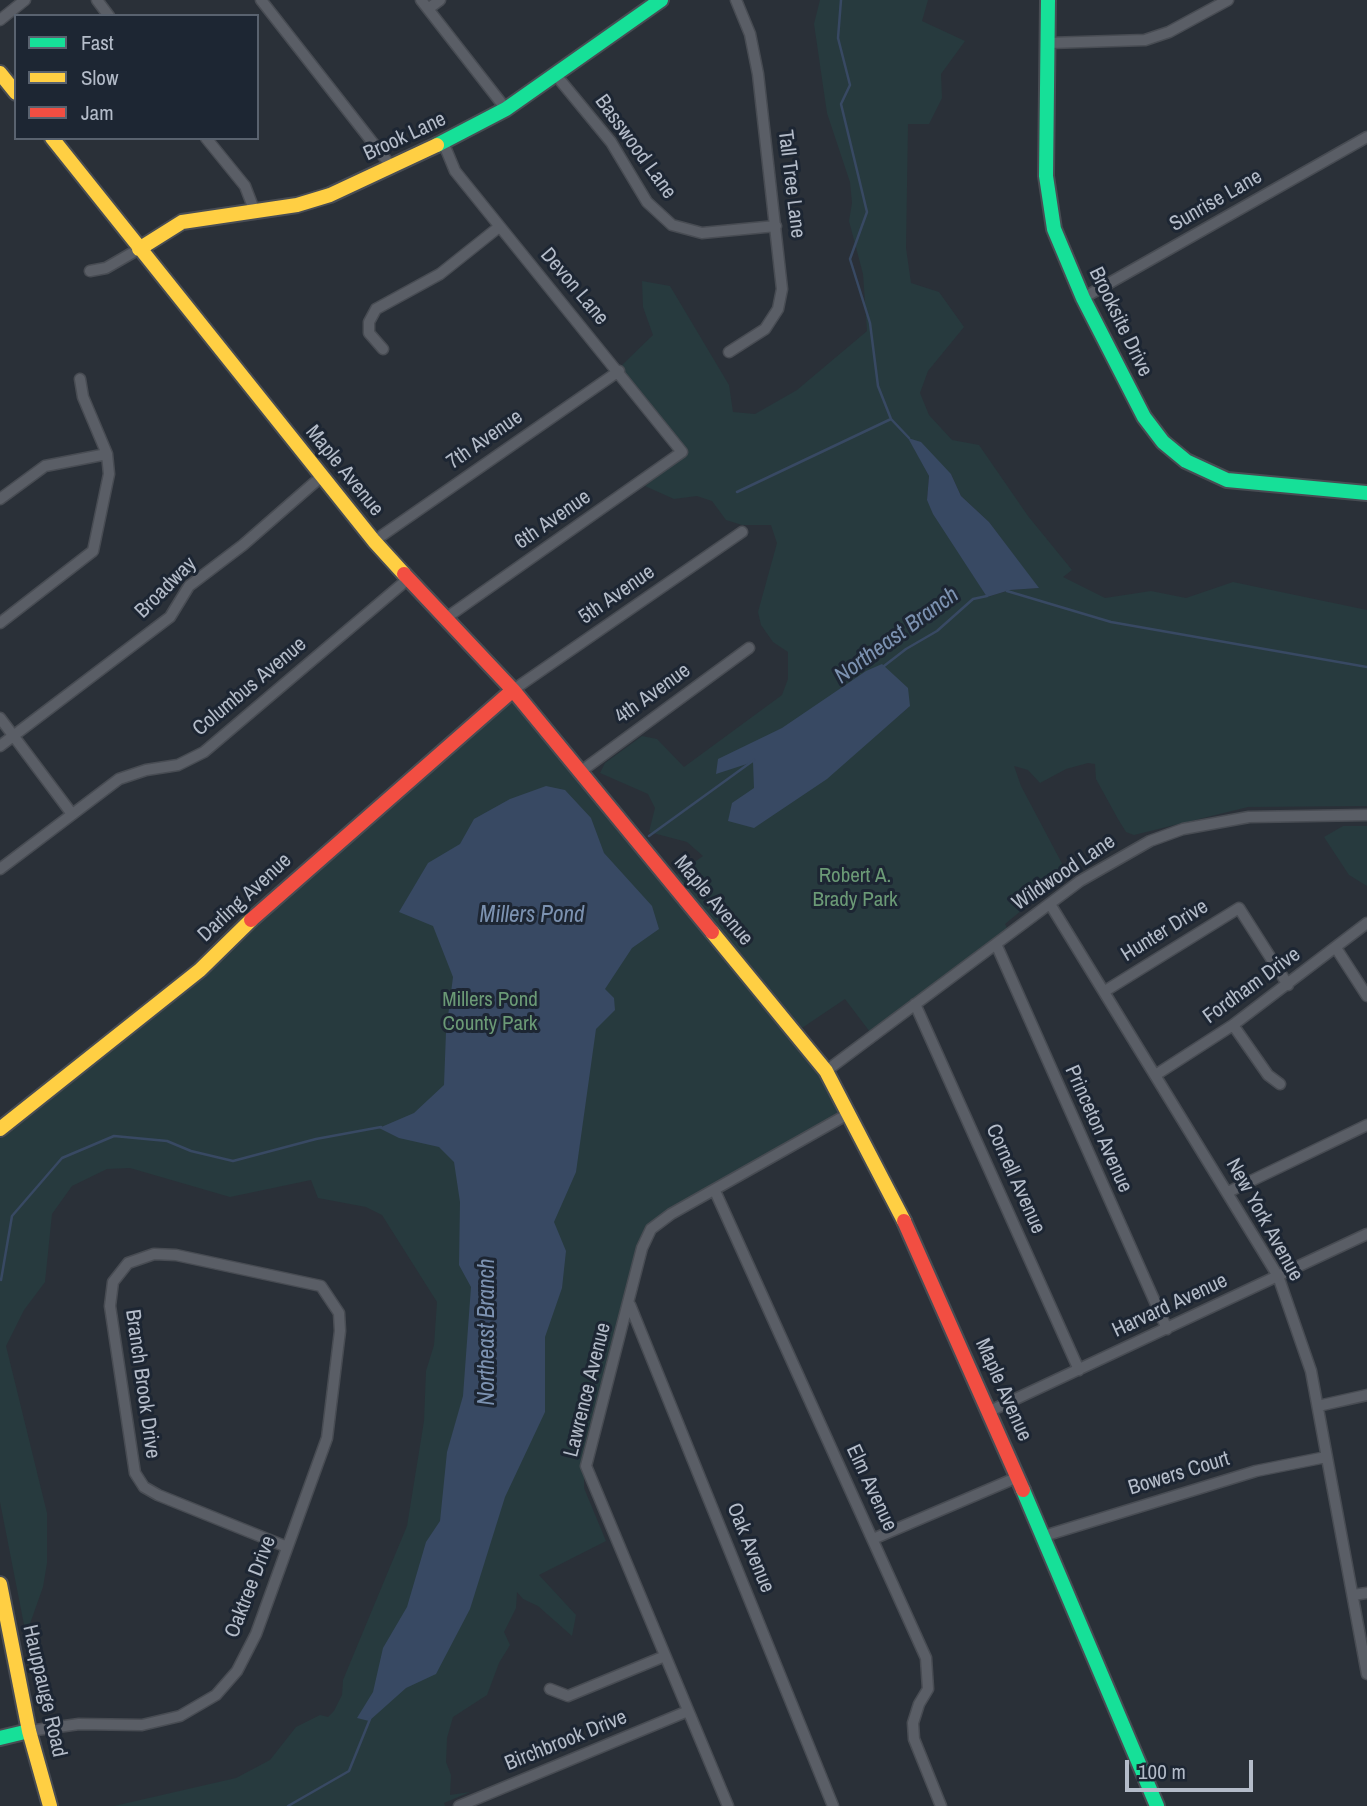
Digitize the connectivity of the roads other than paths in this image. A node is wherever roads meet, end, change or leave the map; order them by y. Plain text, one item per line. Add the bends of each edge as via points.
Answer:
1 (25, 0) edge
2 (261, 0) edge
3 (421, 0) edge
4 (440, 0) edge
5 (661, 0) edge
6 (736, 0) edge
7 (1048, 0) edge
8 (1228, 0) edge
9 (428, 9) junction
10 (0, 20) edge
11 (1049, 43) junction
12 (0, 73) edge
13 (555, 74) junction
14 (14, 90) edge
15 (506, 109) junction
16 (1367, 137) edge
17 (54, 140) edge
18 (208, 140) edge
19 (443, 142) junction
20 (391, 166) junction
21 (256, 212) junction
22 (776, 226) junction
23 (499, 227) junction
24 (139, 249) junction
25 (90, 271) dead end
26 (1083, 298) junction
27 (383, 349) dead end
28 (729, 352) dead end
29 (619, 371) junction
30 (80, 379) dead end
31 (682, 452) joint
32 (107, 454) junction
33 (322, 476) junction
34 (1367, 493) edge
35 (0, 499) edge
36 (742, 532) dead end
37 (373, 541) junction
38 (408, 579) junction
39 (446, 618) junction
40 (0, 623) edge
41 (749, 648) dead end
42 (513, 690) junction
43 (0, 718) edge
44 (14, 736) junction
45 (0, 746) edge
46 (580, 772) junction
47 (72, 814) junction
48 (1367, 815) edge
49 (0, 869) edge
50 (1050, 904) junction
51 (1367, 923) edge
52 (996, 944) junction
53 (1336, 948) junction
54 (1288, 985) junction
55 (1105, 991) junction
56 (1367, 996) edge
57 (915, 1003) junction
58 (1233, 1026) junction
59 (826, 1071) junction
60 (1157, 1074) junction
61 (1280, 1084) dead end
62 (848, 1114) junction
63 (1367, 1125) edge
64 (0, 1129) edge
65 (715, 1191) junction
66 (1228, 1192) junction
67 (1367, 1234) edge
68 (1278, 1276) junction
69 (331, 1298) joint
70 (630, 1305) junction
71 (1167, 1329) junction
72 (1079, 1370) junction
73 (1367, 1395) edge
74 (1318, 1406) junction
75 (990, 1411) junction
76 (1326, 1457) junction
77 (1018, 1476) junction
78 (1044, 1536) junction
79 (873, 1539) junction
80 (287, 1547) junction
81 (0, 1584) edge
82 (1367, 1592) edge
83 (1353, 1595) junction
84 (666, 1656) junction
85 (1367, 1674) edge
86 (550, 1689) dead end
87 (688, 1711) junction
88 (29, 1731) junction
89 (0, 1738) edge
90 (727, 1804) edge
91 (50, 1806) edge
92 (459, 1806) edge
93 (715, 1806) edge
94 (833, 1806) edge
95 (941, 1806) edge
96 (1157, 1806) edge

1 - 10 street
2 - 20 street
3 - 9 street
4 - 9 street
5 - 13 main road, Brook Lane
6 - 22 street, Tall Tree Lane via 750,34 758,74
7 - 11 main road, Brooksite Drive
8 - 11 street via 1169,33 1145,40
9 - 15 street
11 - 26 main road, Brooksite Drive via 1046,176 1054,229
12 - 14 main road
13 - 15 main road, Brook Lane
13 - 22 street, Basswood Lane via 611,142 647,202 672,225 702,233
15 - 19 main road, Brook Lane
16 - 26 street, Sunrise Lane
17 - 24 main road, Maple Avenue
18 - 21 street via 245,186
19 - 20 main road, Brook Lane
19 - 23 street, Devon Lane via 455,172
20 - 21 main road, Brook Lane via 330,195
21 - 24 main road, Brook Lane via 181,222
22 - 28 street, Tall Tree Lane via 782,280 778,309 765,329
23 - 27 street via 440,274 376,309 369,333
23 - 29 street, Devon Lane
24 - 25 street via 106,268
24 - 33 main road, Maple Avenue
26 - 34 main road, Brooksite Drive via 1144,417 1163,442 1186,461 1227,480
29 - 31 street, Devon Lane
29 - 37 street, 7th Avenue
30 - 32 street
31 - 39 street, 6th Avenue
32 - 35 street via 45,466
32 - 40 street via 107,492 93,551
33 - 37 main road, Maple Avenue
33 - 44 street, Broadway via 189,586 170,617
36 - 42 street, 5th Avenue
37 - 38 main road, Maple Avenue
38 - 39 main road, Maple Avenue
38 - 47 street, Columbus Avenue via 204,752 178,765 119,779
39 - 42 main road, Maple Avenue
41 - 46 street, 4th Avenue
42 - 46 main road, Maple Avenue
42 - 64 main road, Darling Avenue via 334,843 200,970
43 - 44 street
44 - 45 street, Broadway
44 - 47 street
46 - 59 main road, Maple Avenue
47 - 49 street, Columbus Avenue
48 - 50 street, Wildwood Lane via 1249,817 1183,829 1117,857
50 - 52 street, Wildwood Lane
50 - 55 street, New York Avenue
51 - 53 street, Fordham Drive
52 - 57 street, Wildwood Lane
52 - 71 street, Princeton Avenue
53 - 54 street, Fordham Drive
53 - 56 street
54 - 55 street, Hunter Drive via 1239,908
54 - 58 street, Fordham Drive
55 - 60 street, New York Avenue
57 - 59 street, Wildwood Lane
57 - 72 street, Cornell Avenue
58 - 60 street, Fordham Drive
58 - 61 street via 1268,1075
59 - 62 main road, Maple Avenue
60 - 66 street, New York Avenue
62 - 65 street, Lawrence Avenue
62 - 75 main road, Maple Avenue via 891,1192
63 - 66 street
65 - 70 street, Lawrence Avenue via 651,1229 642,1248
65 - 79 street, Elm Avenue
66 - 68 street, New York Avenue
67 - 68 street, Harvard Avenue
68 - 71 street, Harvard Avenue
68 - 74 street, New York Avenue via 1304,1348
69 - 80 street, Oaktree Drive via 339,1313 340,1331 327,1438
69 - 80 street, Branch Brook Drive via 321,1286 305,1281 176,1255 154,1254 128,1263 113,1282 110,1306 131,1457 144,1487
70 - 84 street, Lawrence Avenue via 586,1465
70 - 94 street, Oak Avenue
71 - 72 street, Harvard Avenue
72 - 75 street, Harvard Avenue
73 - 74 street
74 - 76 street, New York Avenue
75 - 77 main road, Maple Avenue
76 - 78 street, Bowers Court via 1256,1471
76 - 83 street, New York Avenue
77 - 78 main road, Maple Avenue
77 - 79 street
78 - 96 main road, Maple Avenue
79 - 95 street, Elm Avenue via 926,1658 928,1689 916,1713 914,1739
80 - 88 street, Oaktree Drive via 256,1634 237,1671 216,1695 180,1716 142,1725 79,1724
81 - 88 main road, Hauppauge Road
82 - 83 street
83 - 85 street, New York Avenue
84 - 86 street via 568,1696
84 - 87 street, Lawrence Avenue
87 - 90 street, Lawrence Avenue
87 - 92 street, Birchbrook Drive
88 - 89 main road
88 - 91 main road, Hauppauge Road
90 - 93 street

